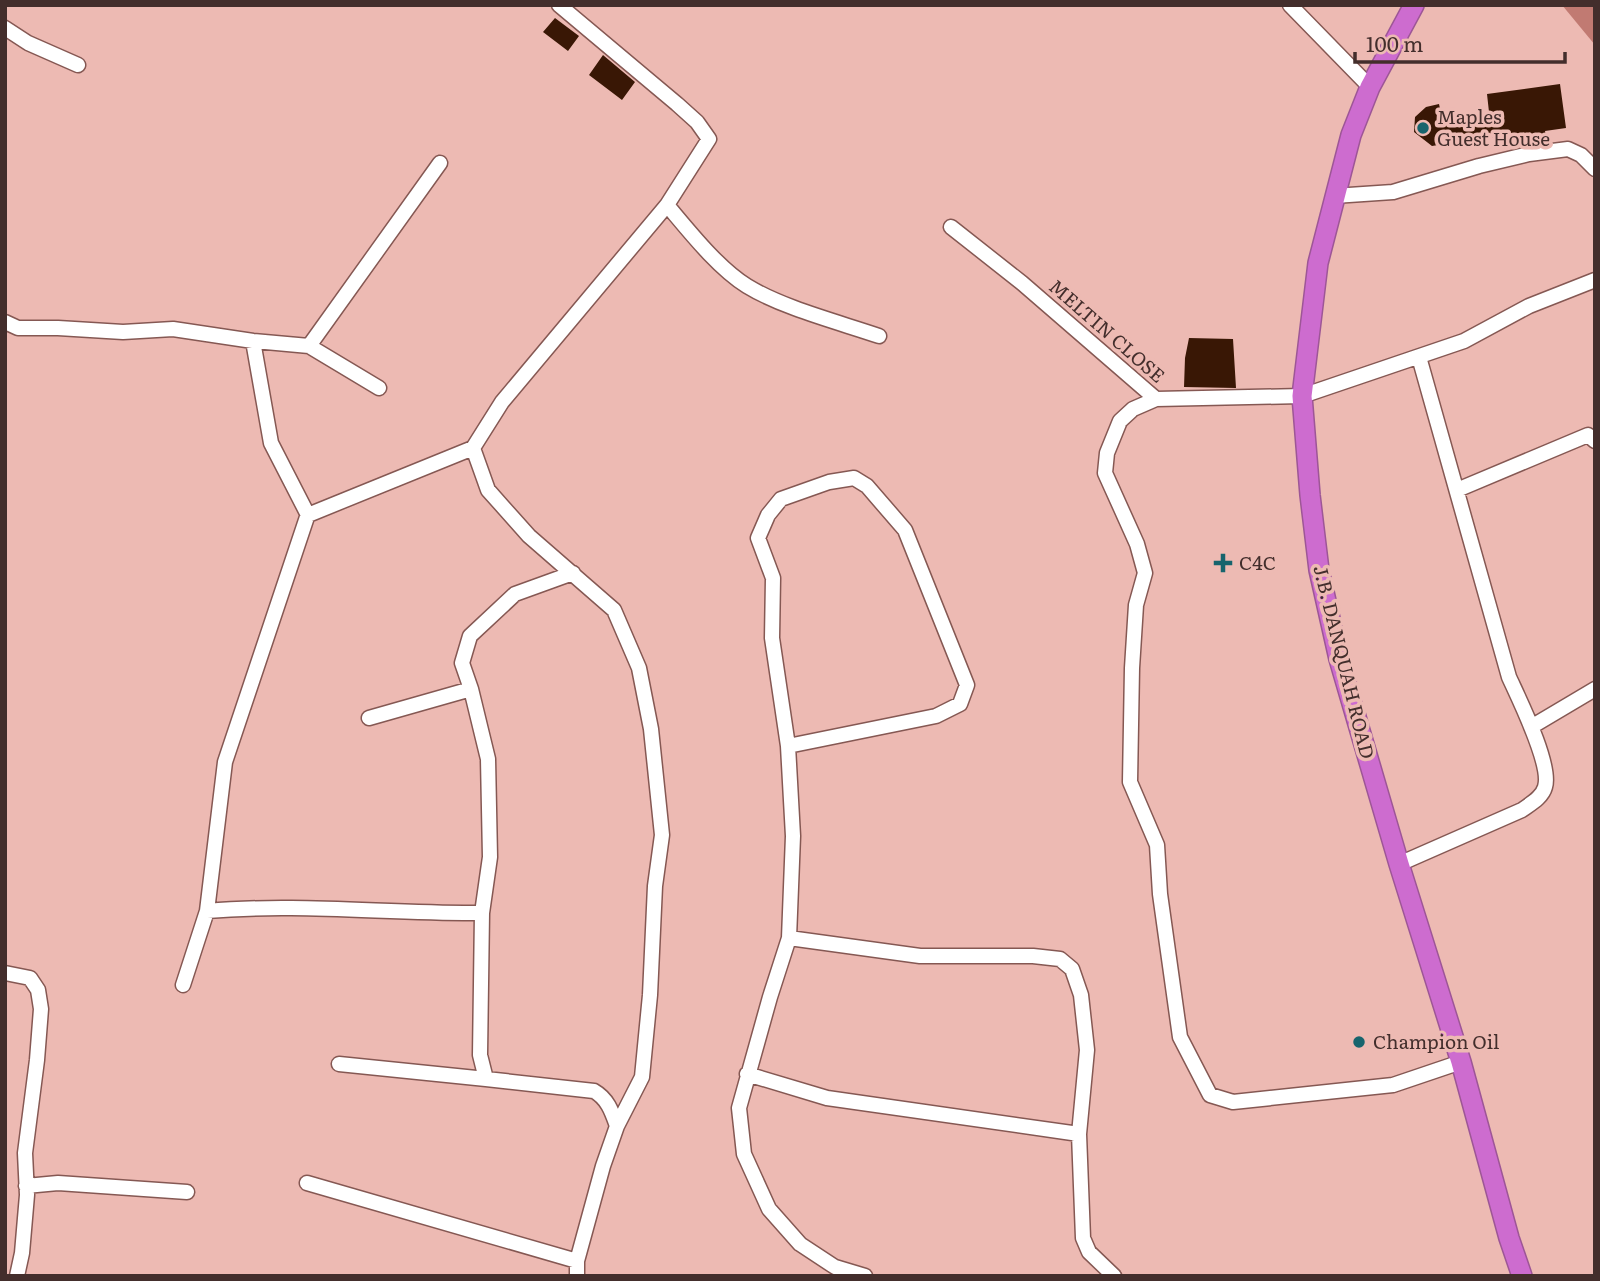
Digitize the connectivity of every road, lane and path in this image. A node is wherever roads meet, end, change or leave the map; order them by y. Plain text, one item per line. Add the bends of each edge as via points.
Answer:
1 (559, 5) edge
2 (1290, 5) edge
3 (1414, 5) edge
4 (5, 28) edge
5 (78, 65) dead end
6 (1370, 87) junction
7 (440, 163) dead end
8 (1595, 169) edge
9 (1334, 196) junction
10 (667, 205) junction
11 (951, 227) dead end
12 (1595, 281) edge
13 (5, 322) edge
14 (879, 336) dead end
15 (253, 341) junction
16 (309, 346) junction
17 (1419, 357) junction
18 (379, 388) dead end
19 (1302, 396) junction
20 (1156, 399) junction
21 (1595, 441) edge
22 (473, 448) junction
23 (1457, 490) junction
24 (308, 514) junction
25 (573, 573) junction
26 (471, 689) junction
27 (1595, 689) edge
28 (369, 718) dead end
29 (1531, 727) junction
30 (788, 746) junction
31 (1398, 864) junction
32 (207, 911) junction
33 (482, 913) junction
34 (789, 938) junction
35 (5, 973) edge
36 (183, 985) dead end
37 (1461, 1062) junction
38 (339, 1064) dead end
39 (747, 1074) junction
40 (486, 1079) junction
41 (617, 1126) junction
42 (1079, 1134) junction
43 (307, 1183) dead end
44 (26, 1186) junction
45 (187, 1192) dead end
46 (577, 1269) edge
47 (17, 1276) edge
48 (865, 1276) edge
49 (1114, 1276) edge
50 (1522, 1276) edge

1 - 10 street via 677,104 709,139
2 - 6 street
3 - 6 highway, J.B. DANQUAH ROAD
4 - 5 street
6 - 9 highway, J.B. DANQUAH ROAD
7 - 16 street
8 - 9 street via 1568,149 1479,166 1393,192
9 - 19 highway, J.B. DANQUAH ROAD via 1318,263
10 - 14 street via 745,285
10 - 22 street via 502,402
11 - 20 street, MELTIN CLOSE
12 - 17 street, MELTIN CLOSE
13 - 15 street via 18,328 173,329
15 - 16 street
15 - 24 street via 271,443
16 - 18 street
17 - 19 street, MELTIN CLOSE
17 - 23 street
19 - 20 street, MELTIN CLOSE
19 - 31 highway, J.B. DANQUAH ROAD via 1319,570 1339,659
20 - 37 street via 1120,421 1107,453 1105,473 1145,573 1136,605 1130,782 1157,845 1181,1037 1210,1095 1233,1102 1393,1085
21 - 23 street via 1587,435
22 - 24 street
22 - 25 street via 488,490 529,536
23 - 29 street via 1510,677
24 - 32 street via 225,762
25 - 26 street via 515,594 470,636 462,663
25 - 41 street via 614,610 639,667 662,835 642,1077
26 - 28 street
26 - 33 street via 488,760 490,857
27 - 29 street
29 - 31 street via 1546,772 1545,788 1537,799 1522,810
30 - 30 street via 772,638 773,578 758,538 781,499 854,478 867,486 905,530 967,685 960,704 936,716
30 - 34 street via 793,836
31 - 37 highway, J.B. DANQUAH ROAD
32 - 33 street via 254,907
32 - 36 street
33 - 40 street via 480,1055
34 - 39 street
34 - 42 street via 920,956 1060,959 1072,970 1081,995 1087,1050
35 - 44 street via 30,978 38,990 41,1009 24,1153
37 - 50 highway, J.B. DANQUAH ROAD
38 - 40 street
39 - 42 street via 827,1098
39 - 48 street via 739,1108 744,1154 769,1209 800,1244 835,1267
40 - 41 street via 594,1091 608,1104
41 - 46 street
42 - 49 street via 1083,1238 1089,1252
43 - 46 street
44 - 45 street via 58,1183
44 - 47 street

